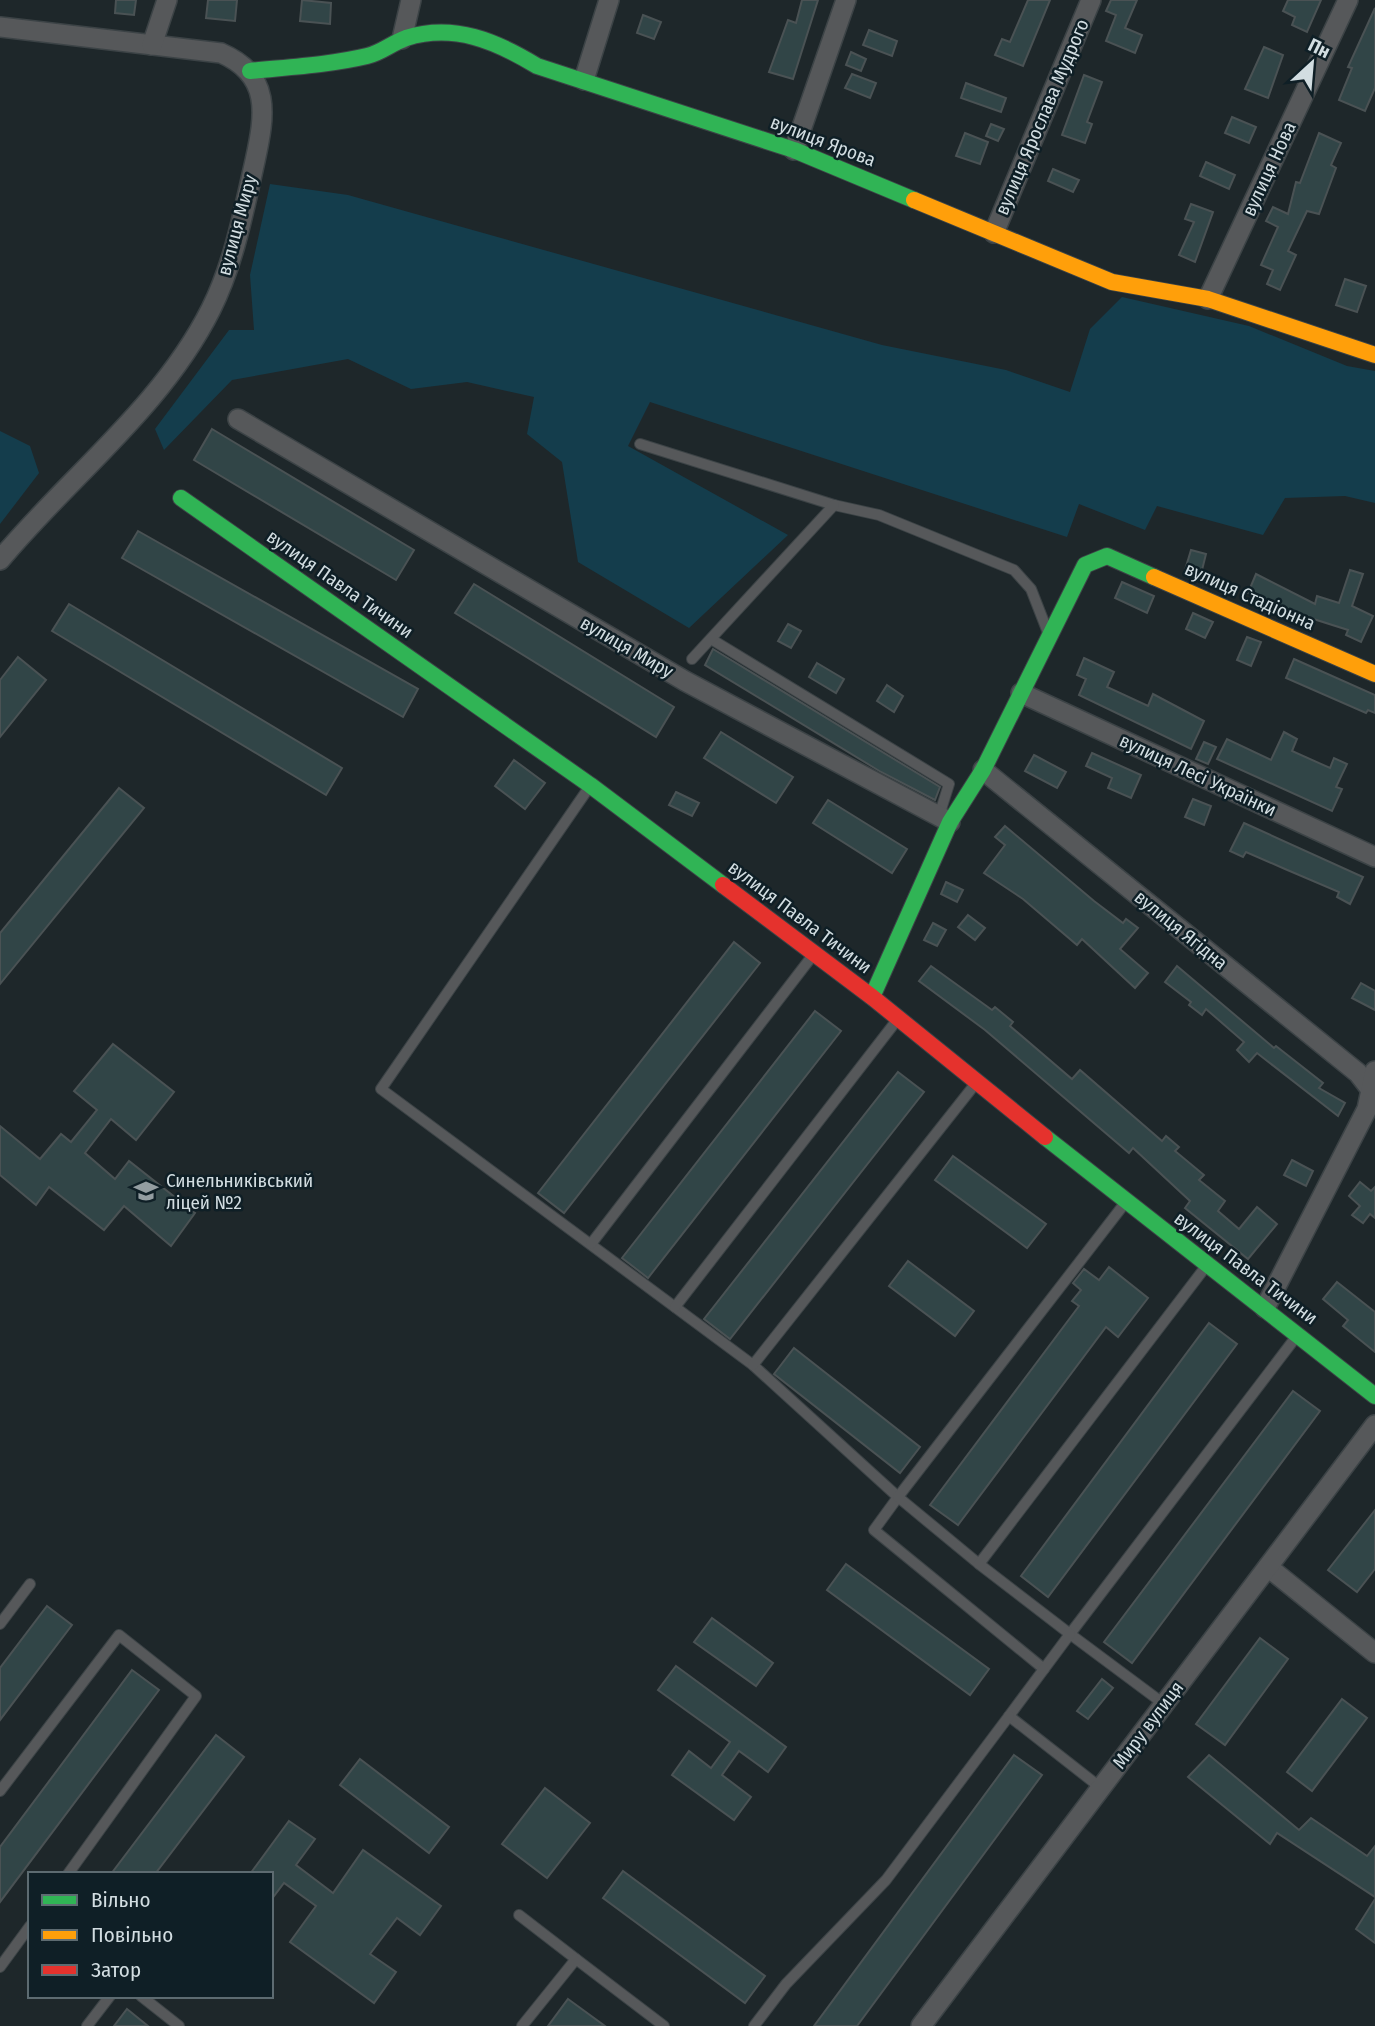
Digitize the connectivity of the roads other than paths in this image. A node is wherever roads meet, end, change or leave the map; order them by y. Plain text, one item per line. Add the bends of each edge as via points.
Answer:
1 (167, 0) edge
2 (411, 0) edge
3 (609, 0) edge
4 (846, 0) edge
5 (1091, 0) edge
6 (1348, 0) edge
7 (0, 27) edge
8 (402, 39) junction
9 (152, 45) junction
10 (250, 71) junction
11 (584, 80) junction
12 (794, 150) junction
13 (994, 233) junction
14 (1208, 299) junction
15 (1375, 355) edge
16 (237, 419) dead end
17 (640, 444) dead end
18 (181, 498) dead end
19 (834, 505) junction
20 (0, 560) edge
21 (1049, 637) junction
22 (711, 639) junction
23 (692, 659) dead end
24 (1375, 674) edge
25 (1021, 694) junction
26 (983, 770) junction
27 (590, 785) junction
28 (945, 819) junction
29 (1375, 857) edge
30 (813, 954) junction
31 (872, 997) junction
32 (897, 1019) junction
33 (976, 1083) junction
34 (1373, 1085) edge
35 (1126, 1202) junction
36 (591, 1244) junction
37 (1208, 1265) junction
38 (675, 1307) junction
39 (1265, 1308) junction
40 (1299, 1334) junction
41 (753, 1365) junction
42 (1375, 1396) edge
43 (1375, 1425) edge
44 (898, 1497) junction
45 (979, 1564) junction
46 (1268, 1567) junction
47 (30, 1584) dead end
48 (0, 1624) edge
49 (1070, 1634) junction
50 (1375, 1653) edge
51 (1044, 1668) junction
52 (1164, 1704) junction
53 (1009, 1716) junction
54 (1101, 1788) junction
55 (0, 1791) edge
56 (69, 1872) edge
57 (519, 1915) dead end
58 (28, 1929) edge
59 (576, 1959) junction
60 (0, 1967) edge
61 (108, 1998) edge
62 (144, 1998) edge
63 (87, 2026) edge
64 (179, 2026) edge
65 (522, 2026) edge
66 (664, 2026) edge
67 (754, 2026) edge
68 (921, 2026) edge

1 - 9 street
2 - 8 street
3 - 11 street
4 - 12 street
5 - 13 street, вулиця Ярослава Мудрого
6 - 14 street, вулиця Нова
7 - 9 street
8 - 10 street, вулиця Ярова via 375,54
8 - 11 street, вулиця Ярова via 461,32 501,43 537,65
9 - 10 street via 221,53
10 - 20 street, вулиця Миру via 261,96 260,136 231,255 212,308 156,390
11 - 12 street, вулиця Ярова
12 - 13 street, вулиця Ярова
13 - 14 street, вулиця Ярова via 1112,282
14 - 15 street, вулиця Ярова
16 - 28 street, вулиця Миру via 685,681
17 - 19 lane
18 - 27 street, вулиця Павла Тичини
19 - 21 lane via 879,514 1014,570 1031,589
19 - 22 lane
21 - 24 street, вулиця Стадіонна via 1085,565 1107,556
21 - 25 street
22 - 23 lane
22 - 28 lane via 949,784
25 - 26 street
25 - 29 street, вулиця Лесі Українки
26 - 28 street
26 - 34 street, вулиця Ягідна
27 - 30 street, вулиця Павла Тичини
27 - 36 lane via 381,1088
28 - 31 street
30 - 31 street, вулиця Павла Тичини
30 - 36 lane
31 - 32 street, вулиця Павла Тичини
32 - 33 street, вулиця Павла Тичини
32 - 38 lane
33 - 35 street, вулиця Павла Тичини
33 - 41 lane
34 - 39 street via 1367,1109
35 - 37 street, вулиця Павла Тичини
35 - 44 lane
36 - 38 lane
37 - 39 street, вулиця Павла Тичини
37 - 45 lane
38 - 41 lane
39 - 40 street, вулиця Павла Тичини
40 - 42 street, вулиця Павла Тичини
40 - 49 lane
41 - 44 lane
43 - 46 street, Миру вулиця
44 - 45 lane
44 - 51 lane via 874,1530
45 - 49 lane
46 - 50 street
46 - 52 street, Миру вулиця
47 - 48 lane
49 - 51 lane
49 - 52 lane
51 - 53 lane
52 - 54 street, Миру вулиця
53 - 54 lane
53 - 67 lane via 886,1880 786,1984
54 - 68 street, Миру вулиця
55 - 56 lane via 119,1635 196,1696
57 - 59 lane
58 - 60 lane
59 - 65 lane
59 - 66 lane
61 - 63 lane
62 - 64 lane

